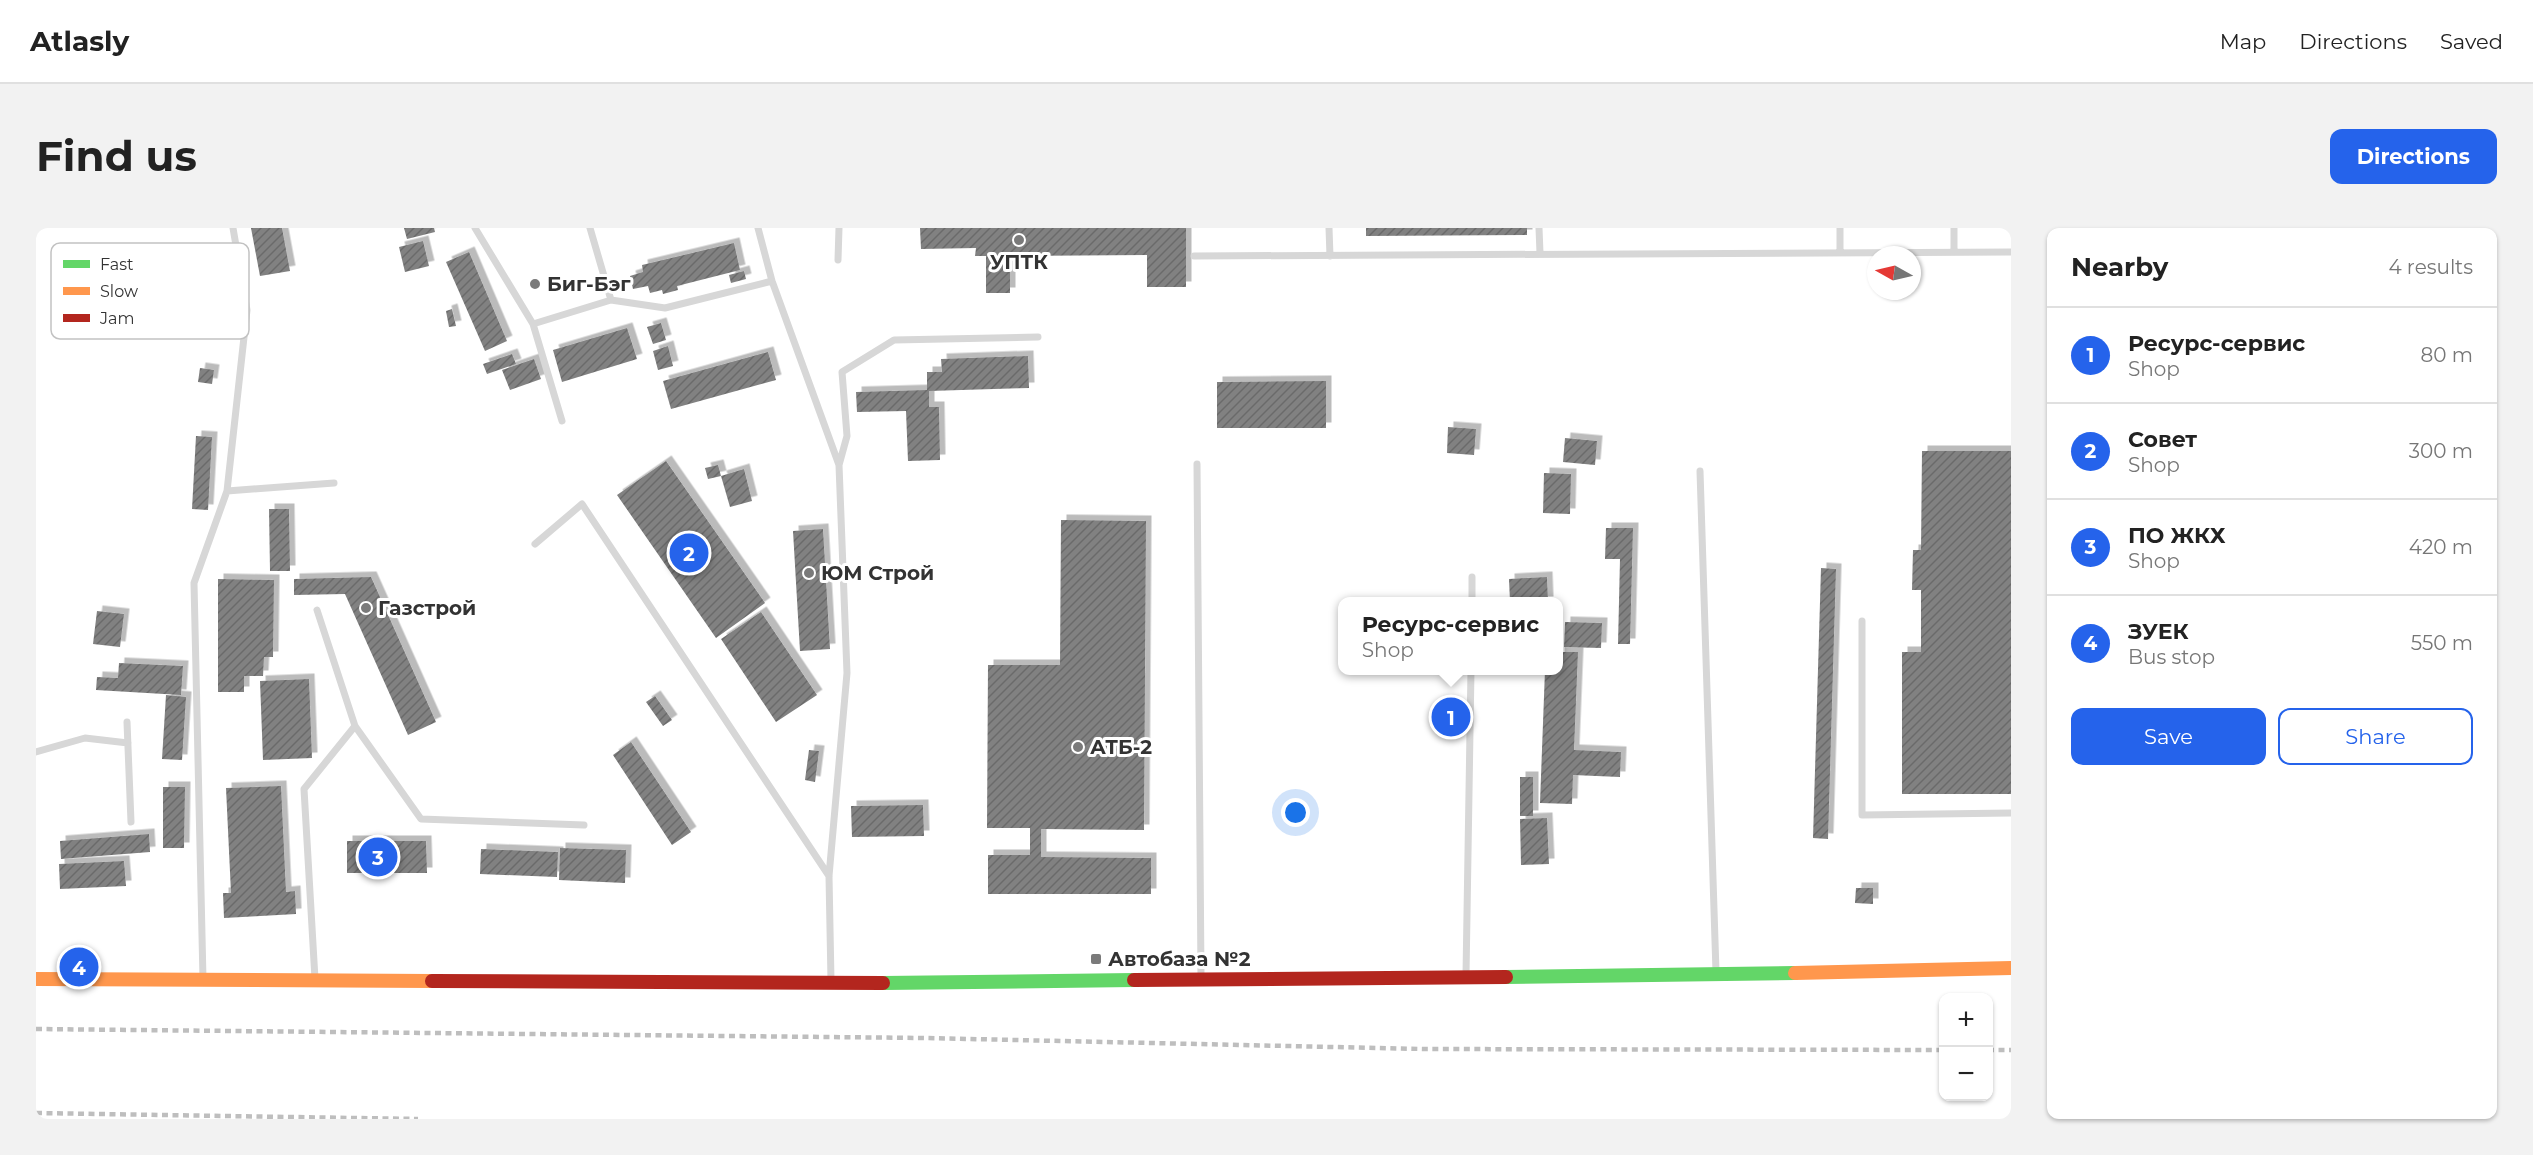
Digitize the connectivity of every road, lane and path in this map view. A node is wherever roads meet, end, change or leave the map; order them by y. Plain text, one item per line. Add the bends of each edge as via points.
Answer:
1 (233, 228) edge
2 (476, 228) edge
3 (590, 228) edge
4 (758, 228) edge
5 (838, 228) edge
6 (1329, 228) edge
7 (1539, 228) edge
8 (1840, 228) edge
9 (1954, 228) edge
10 (236, 243) edge
11 (1954, 252) junction
12 (2011, 252) edge
13 (1540, 253) junction
14 (1840, 254) junction
15 (1194, 256) dead end
16 (1330, 256) junction
17 (838, 260) dead end
18 (772, 281) junction
19 (611, 300) junction
20 (533, 324) junction
21 (1038, 337) dead end
22 (244, 339) edge
23 (562, 421) dead end
24 (1197, 464) dead end
25 (839, 465) junction
26 (1700, 471) dead end
27 (334, 483) dead end
28 (226, 491) junction
29 (535, 544) dead end
30 (1472, 577) dead end
31 (1472, 597) edge
32 (317, 610) dead end
33 (1862, 621) dead end
34 (1471, 675) edge
35 (127, 722) dead end
36 (355, 726) junction
37 (128, 743) junction
38 (36, 752) edge
39 (2011, 813) edge
40 (131, 822) dead end
41 (585, 825) dead end
42 (829, 876) junction
43 (2011, 968) edge
44 (1716, 975) junction
45 (1466, 977) junction
46 (36, 979) edge
47 (203, 979) junction
48 (315, 979) junction
49 (1201, 980) junction
50 (831, 984) junction

1 - 10 lane
2 - 20 lane
3 - 19 lane
4 - 18 lane
5 - 17 lane
6 - 16 lane
7 - 13 lane
8 - 14 lane
9 - 11 lane
11 - 12 lane
11 - 14 lane
13 - 14 lane
13 - 16 lane
15 - 16 lane
18 - 19 lane via 665,308
18 - 25 lane
19 - 20 lane
20 - 23 lane
21 - 25 lane via 894,340 842,372 847,436
22 - 28 lane
24 - 49 lane
25 - 42 lane via 847,674
26 - 44 lane
27 - 28 lane
28 - 47 lane via 194,583
29 - 42 lane via 582,504
30 - 31 lane
32 - 36 lane
33 - 39 lane via 1862,815
34 - 45 lane
35 - 37 lane
36 - 41 lane via 421,819
36 - 48 lane via 304,789
37 - 38 lane via 85,738
37 - 40 lane
42 - 50 lane
43 - 44 street
44 - 45 street
45 - 49 street
46 - 47 street
47 - 48 street
48 - 50 street
49 - 50 street

